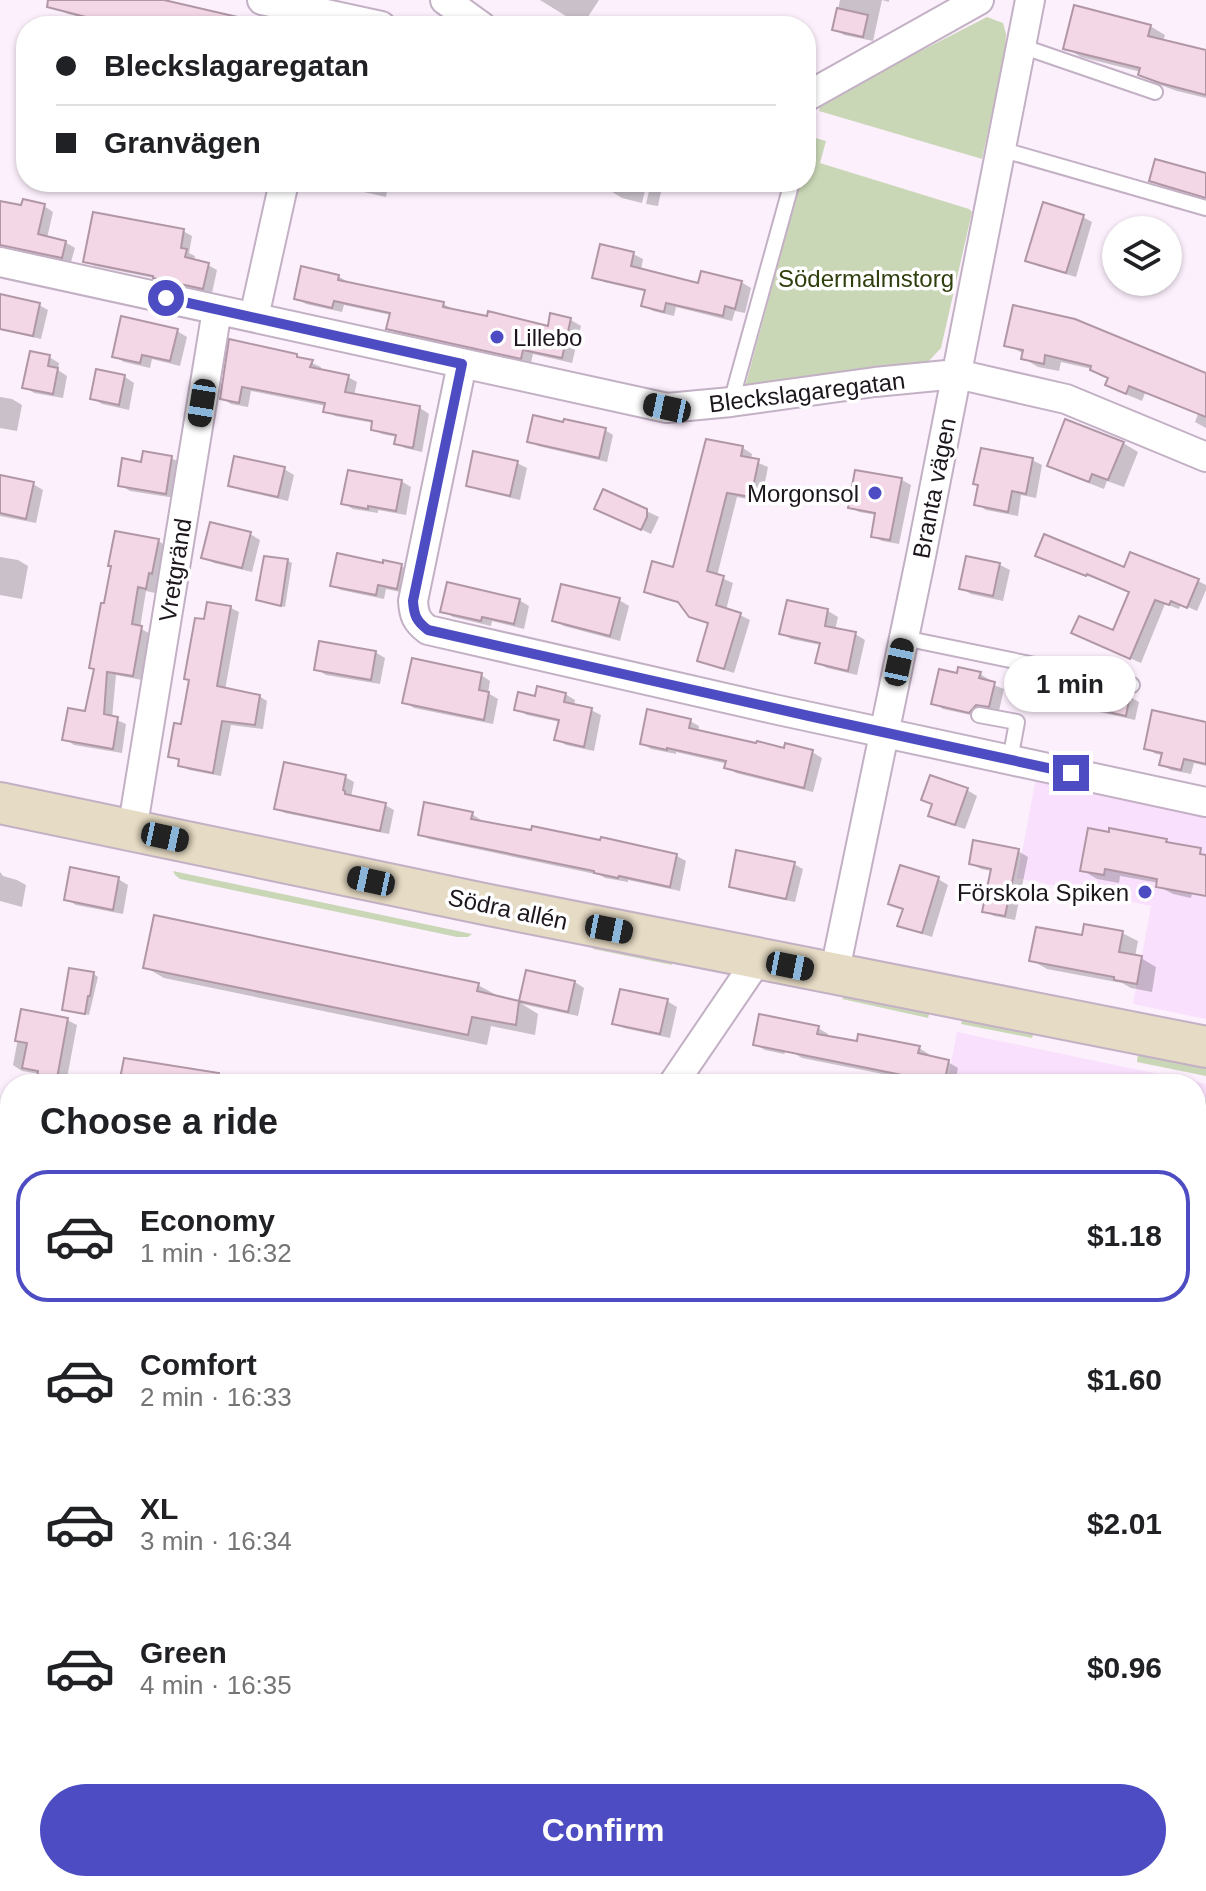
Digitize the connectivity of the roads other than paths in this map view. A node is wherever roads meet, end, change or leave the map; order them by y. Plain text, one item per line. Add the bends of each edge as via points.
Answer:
1 (262, 0) edge
2 (445, 0) edge
3 (979, 0) edge
4 (1030, 0) edge
5 (308, 16) edge
6 (467, 16) edge
7 (1021, 46) junction
8 (816, 91) edge
9 (1155, 92) dead end
10 (1000, 149) junction
11 (282, 192) edge
12 (789, 192) edge
13 (1206, 208) edge
14 (0, 262) edge
15 (217, 310) junction
16 (254, 317) junction
17 (462, 364) junction
18 (957, 374) junction
19 (731, 402) junction
20 (1206, 457) edge
21 (904, 638) junction
22 (1132, 685) dead end
23 (979, 715) dead end
24 (884, 733) junction
25 (1010, 760) junction
26 (1206, 802) edge
27 (0, 803) edge
28 (132, 831) junction
29 (758, 959) junction
30 (834, 975) junction
31 (1206, 1047) edge
32 (680, 1074) edge

1 - 5 street
2 - 6 street
3 - 8 street
4 - 7 street, Branta vägen
7 - 9 lane
7 - 10 street, Branta vägen
10 - 13 lane
10 - 18 street, Branta vägen
11 - 16 street
12 - 19 lane
14 - 15 street, Bleckslagaregatan
15 - 16 street, Bleckslagaregatan
15 - 28 street, Vretgränd
16 - 17 street, Bleckslagaregatan
17 - 19 street, Bleckslagaregatan via 667,408
17 - 24 street via 413,601 418,623 428,630
18 - 19 street, Bleckslagaregatan
18 - 20 street, Bleckslagaregatan via 1066,399
18 - 21 street, Branta vägen
21 - 22 lane
21 - 24 street, Branta vägen
23 - 25 lane via 1017,722
24 - 25 street
24 - 30 street, Branta vägen
25 - 26 street
27 - 28 street, Södra allén
28 - 29 street, Södra allén
29 - 30 street, Södra allén
29 - 32 street
30 - 31 street, Södra allén

